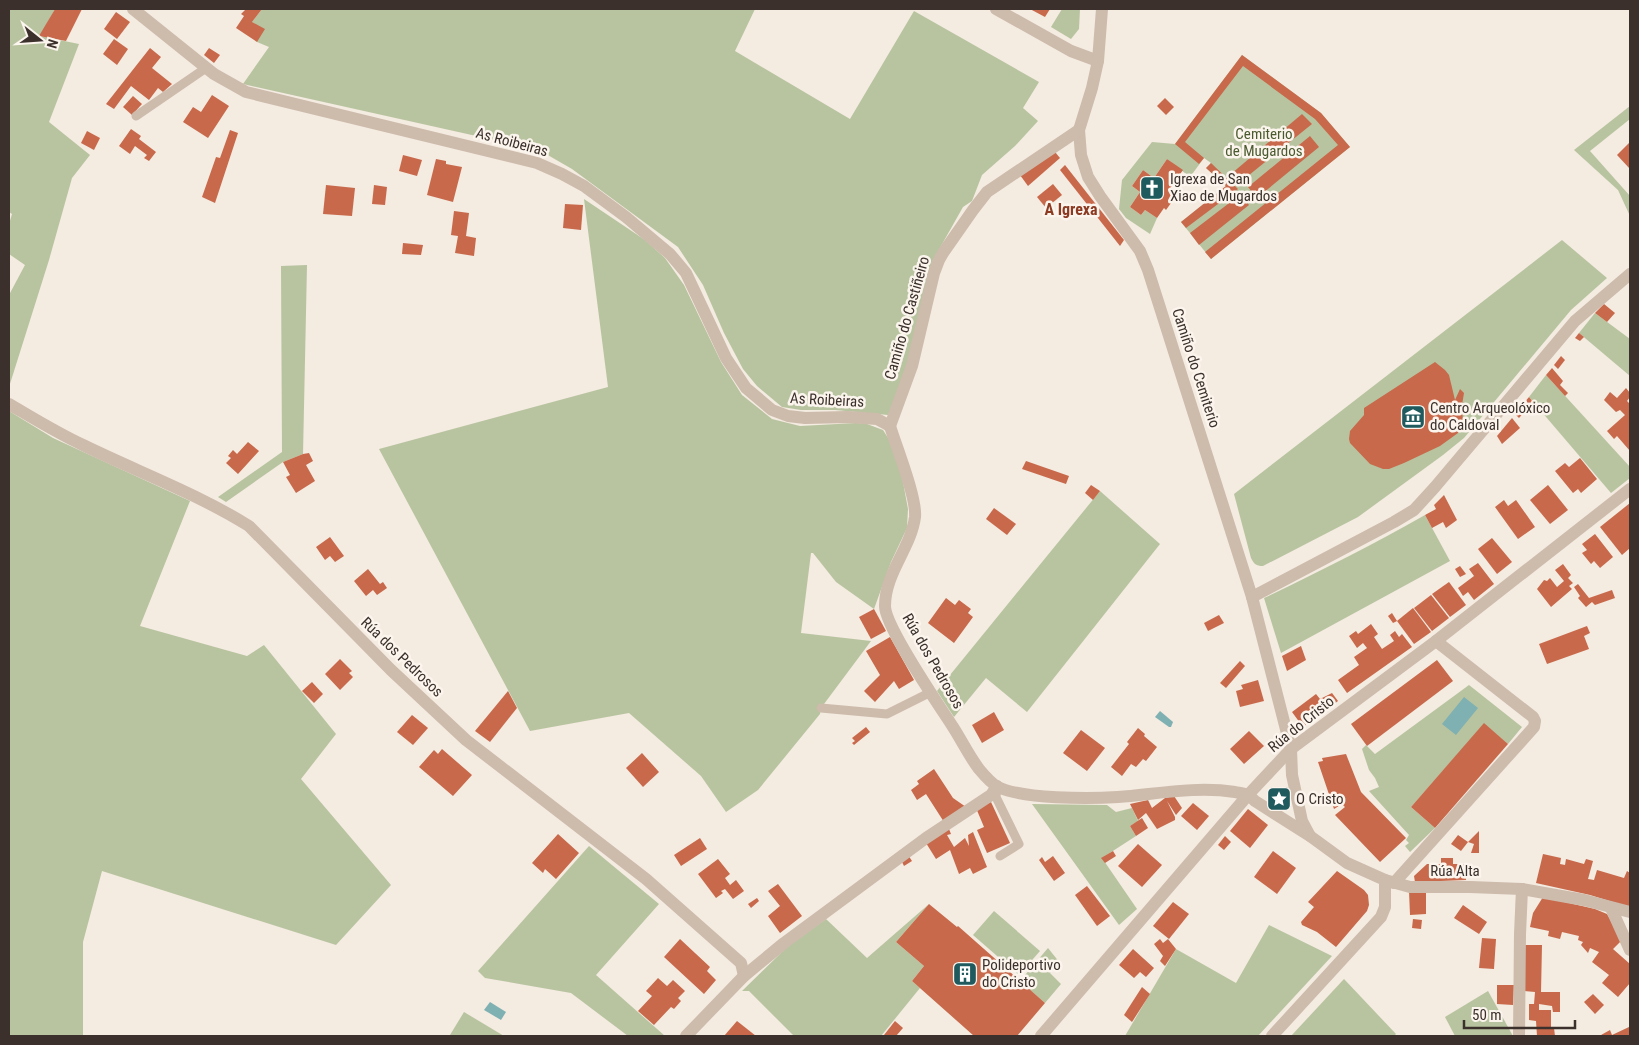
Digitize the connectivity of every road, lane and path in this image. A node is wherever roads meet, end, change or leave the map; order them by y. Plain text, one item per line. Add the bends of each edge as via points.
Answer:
1 (133, 9) edge
2 (996, 9) edge
3 (1102, 9) edge
4 (1098, 61) junction
5 (206, 68) junction
6 (136, 116) dead end
7 (1079, 130) junction
8 (1630, 274) edge
9 (9, 404) edge
10 (890, 426) junction
11 (1630, 489) edge
12 (1252, 597) junction
13 (1436, 641) junction
14 (931, 692) junction
15 (821, 708) dead end
16 (1291, 749) junction
17 (997, 786) junction
18 (1248, 794) junction
19 (1310, 836) junction
20 (1000, 856) dead end
21 (1390, 882) junction
22 (1522, 889) junction
23 (1611, 908) junction
24 (1630, 911) edge
25 (1630, 950) edge
26 (744, 976) junction
27 (686, 1036) edge
28 (1041, 1036) edge
29 (1272, 1036) edge
30 (1519, 1036) edge

1 - 5 street, As Roibeiras
2 - 4 street via 1071,51
3 - 4 street, Camiño do Cemiterio
4 - 7 street, Camiño do Cemiterio
5 - 6 lane
5 - 10 street, As Roibeiras via 246,92 537,163 562,174 584,186 670,254 686,273 726,358 746,388 772,410 805,418 877,419
7 - 10 street, Camiño do Castiñeiro via 987,192 943,253 934,273 912,366
7 - 12 street, Camiño do Cemiterio via 1081,155 1088,177 1140,251 1148,270
8 - 12 street via 1575,321 1414,510
9 - 26 street, Rúa dos Pedrosos via 83,445 197,496 249,526 391,670 466,740 646,879 741,963
10 - 14 street, Rúa dos Pedrosos via 915,516 888,586 885,607 890,623
11 - 13 street, Rúa do Cristo
12 - 16 street, Camiño do Cemiterio
13 - 16 street, Rúa do Cristo
13 - 21 street via 1533,717 1534,727
14 - 15 lane via 887,714
14 - 17 street, Rúa dos Pedrosos via 979,768
16 - 18 street, Rúa do Cristo
16 - 19 street via 1292,775 1302,821
17 - 18 street, Rúa dos Pedrosos via 1030,795 1077,798 1201,790
17 - 20 lane via 996,797 1019,844
17 - 26 street via 991,795 926,838
18 - 19 street, Rúa Alta
18 - 28 street, Rúa do Cristo
19 - 21 street, Rúa Alta via 1347,863
21 - 22 street, Rúa Alta via 1410,887
21 - 29 street via 1386,907 1380,918
22 - 23 street, Rúa Alta
22 - 30 street
23 - 24 street, Rúa Alta
23 - 25 street
26 - 27 street

